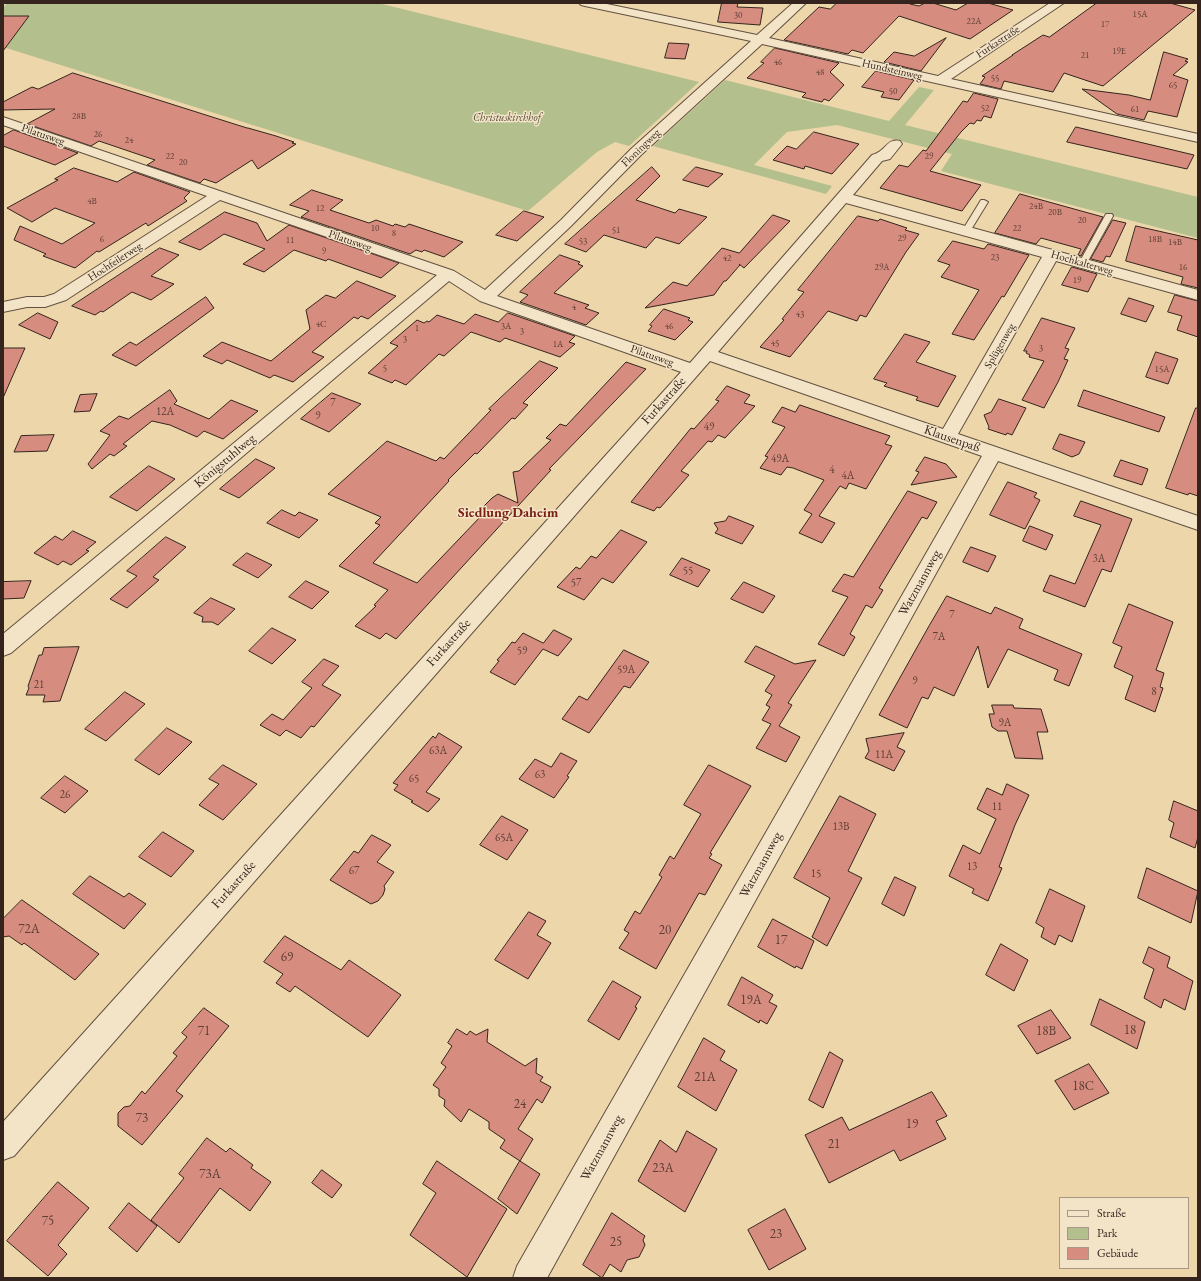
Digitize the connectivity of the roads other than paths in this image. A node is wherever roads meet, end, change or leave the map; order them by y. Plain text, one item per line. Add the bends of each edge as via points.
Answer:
1 (585, 3) edge
2 (800, 3) edge
3 (1058, 3) edge
4 (759, 40) junction
5 (939, 81) junction
6 (3, 121) edge
7 (1198, 138) edge
8 (895, 144) dead end
9 (218, 195) junction
10 (843, 197) junction
11 (984, 202) dead end
12 (1109, 216) dead end
13 (966, 231) junction
14 (1052, 254) junction
15 (1083, 263) junction
16 (448, 274) junction
17 (1198, 295) edge
18 (486, 298) junction
19 (3, 307) edge
20 (706, 354) junction
21 (692, 370) junction
22 (947, 437) junction
23 (993, 453) junction
24 (1198, 523) edge
25 (3, 647) edge
26 (3, 1145) edge
27 (529, 1278) edge

1 - 4 street, Hundsteinweg
2 - 4 street, Floningweg
3 - 5 street, Furkastraße
4 - 5 street, Hundsteinweg
4 - 18 street, Floningweg via 636,152
5 - 7 street, Hundsteinweg
6 - 9 street, Pilatusweg
8 - 10 street, Furkastraße via 884,156 877,158
9 - 16 street, Pilatusweg
9 - 19 street, Hochfeilerweg via 60,297 46,302 27,302
10 - 13 street, Hochkalterweg
10 - 20 street, Furkastraße
11 - 13 lane
12 - 15 lane
13 - 14 street, Hochkalterweg
14 - 15 street, Hochkalterweg
14 - 22 street, Splügenweg
15 - 17 street, Hochkalterweg
16 - 18 street, Pilatusweg
16 - 25 street, Königstuhlweg
18 - 21 street, Pilatusweg
20 - 21 street, Furkastraße
20 - 22 street, Klausenpaß
21 - 26 street, Furkastraße
22 - 23 street, Klausenpaß
23 - 24 street, Klausenpaß
23 - 27 street, Watzmannweg

